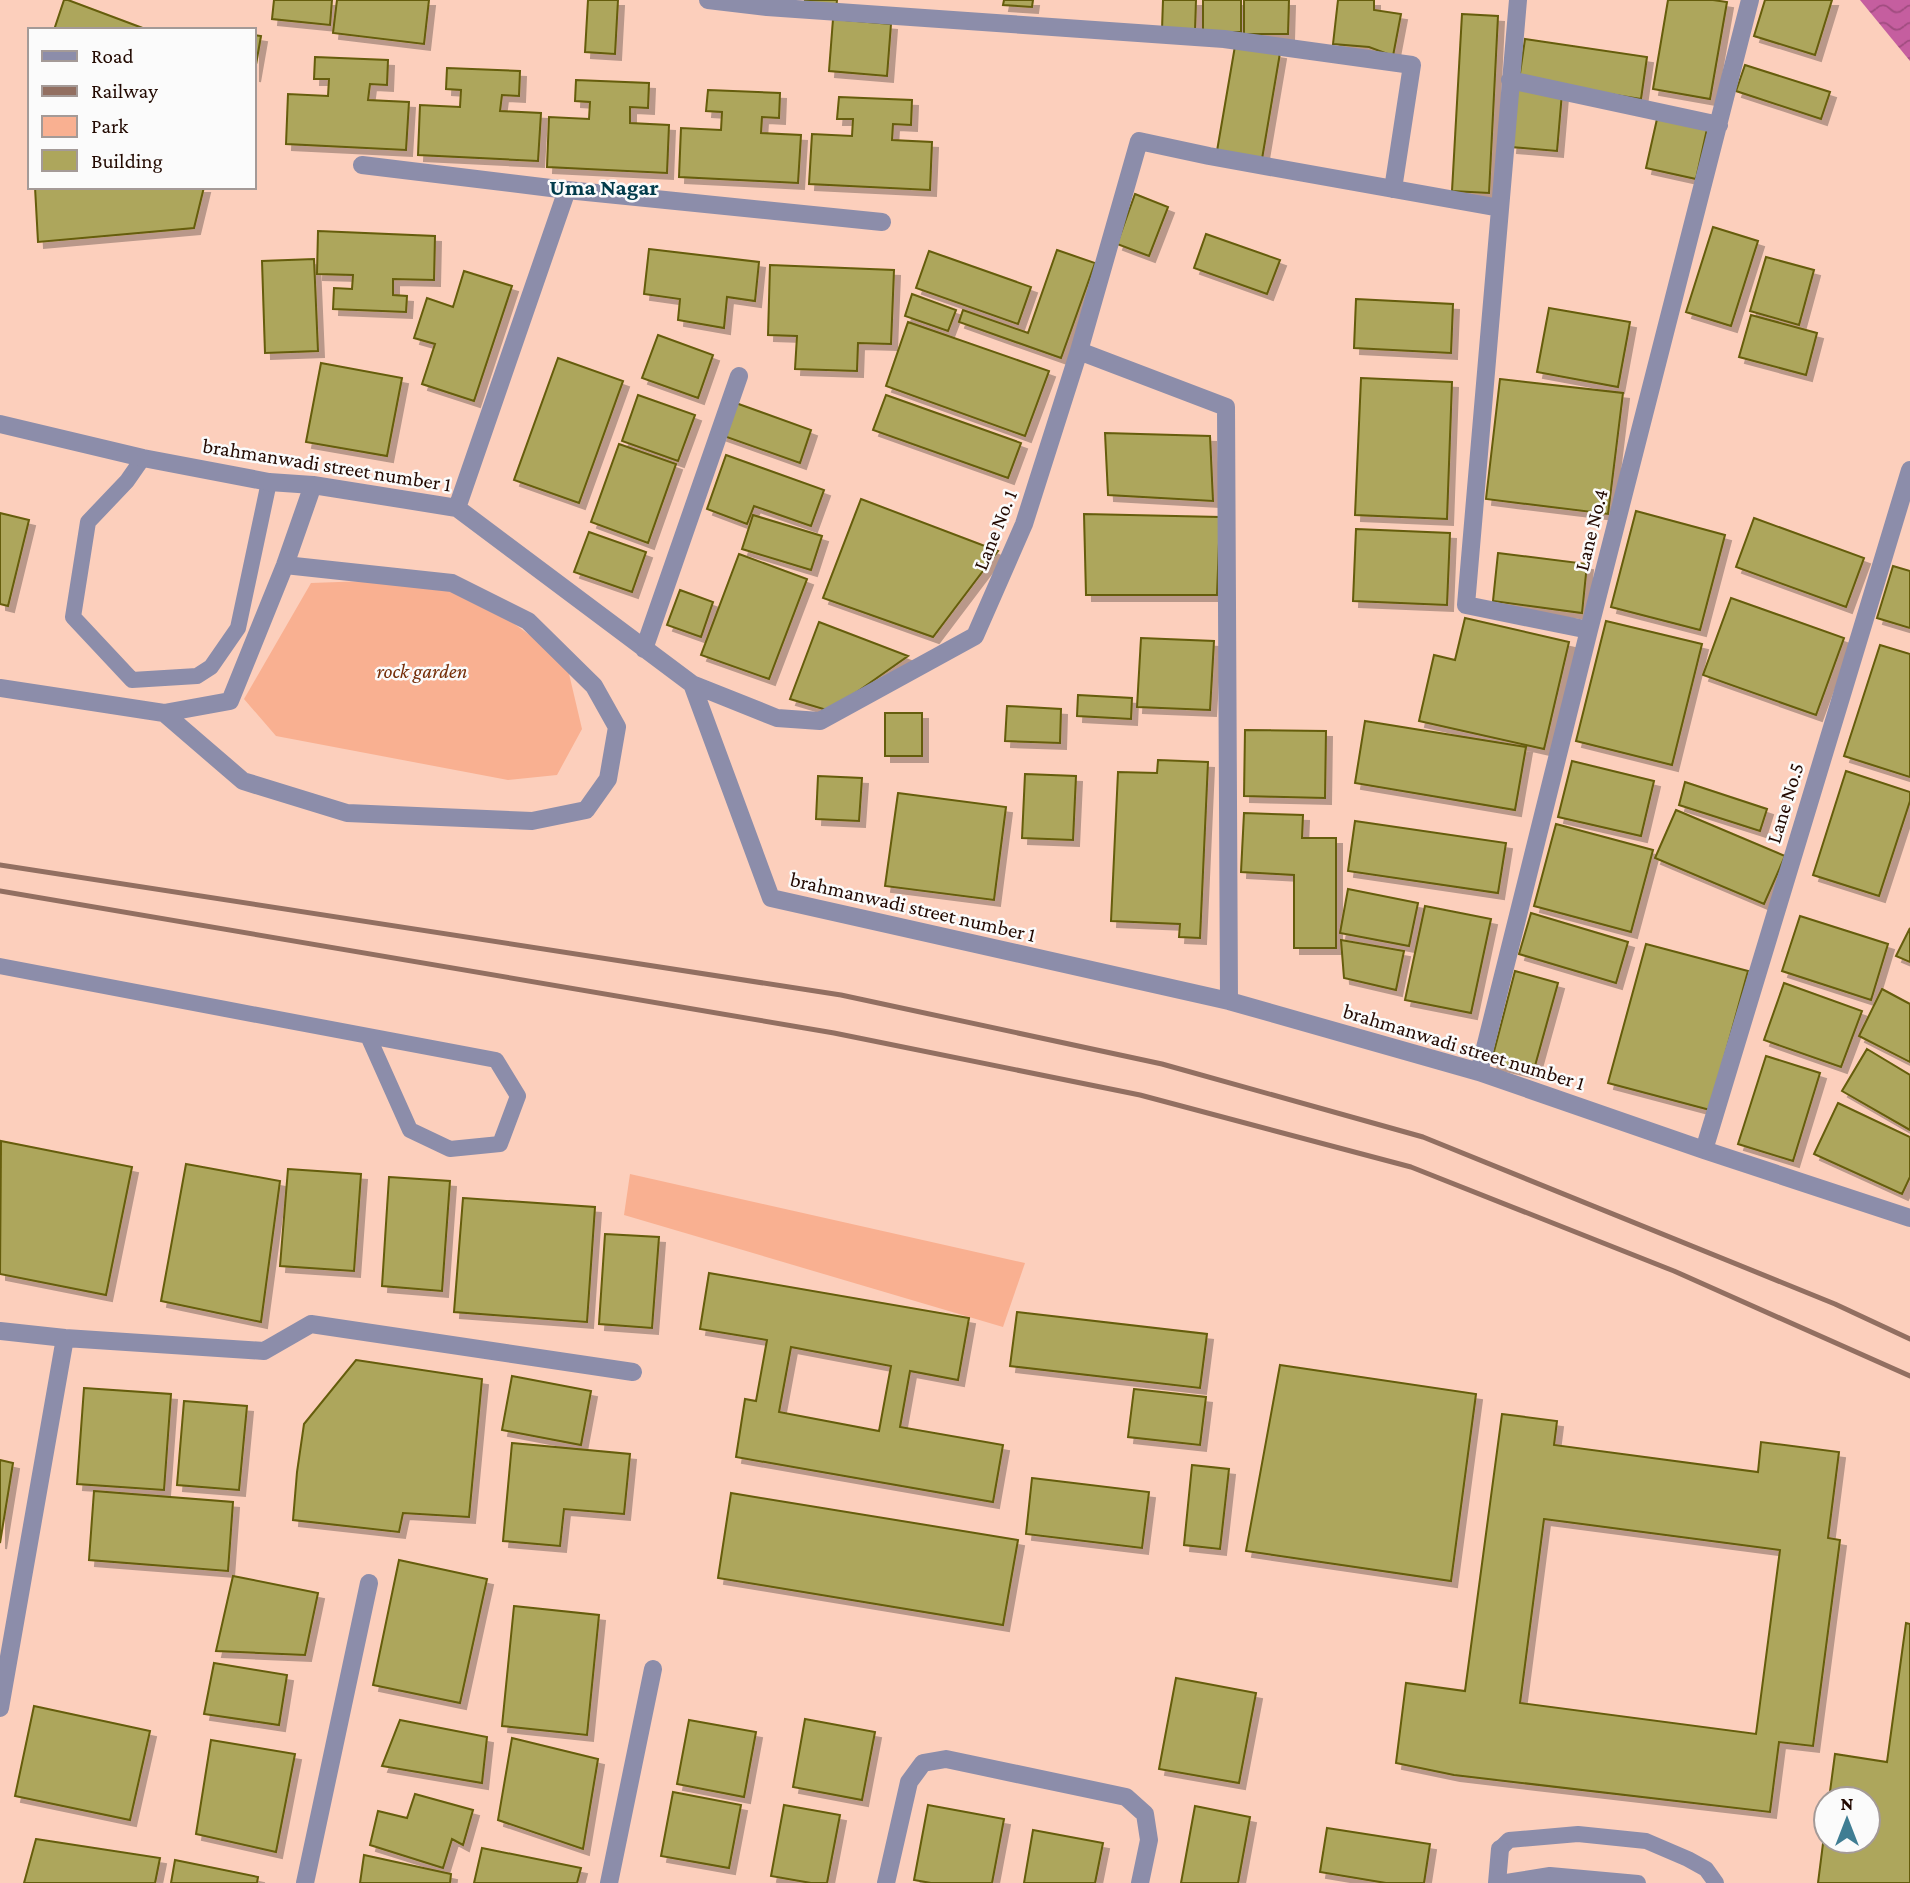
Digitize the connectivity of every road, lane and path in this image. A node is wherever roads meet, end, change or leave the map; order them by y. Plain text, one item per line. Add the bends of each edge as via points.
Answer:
1 (708, 0) edge
2 (1518, 0) edge
3 (1750, 0) edge
4 (1510, 80) junction
5 (1719, 125) junction
6 (362, 165) dead end
7 (1393, 189) junction
8 (567, 190) junction
9 (1500, 208) junction
10 (882, 222) dead end
11 (1079, 351) junction
12 (739, 376) dead end
13 (0, 424) edge
14 (143, 458) junction
15 (1910, 470) edge
16 (270, 482) junction
17 (313, 485) junction
18 (457, 509) junction
19 (285, 565) junction
20 (1589, 630) junction
21 (644, 649) junction
22 (692, 684) junction
23 (0, 688) edge
24 (164, 713) junction
25 (0, 966) edge
26 (1229, 1001) junction
27 (368, 1036) junction
28 (1479, 1072) junction
29 (1704, 1150) junction
30 (1910, 1218) edge
31 (0, 1331) edge
32 (65, 1338) junction
33 (633, 1372) dead end
34 (369, 1583) dead end
35 (653, 1669) dead end
36 (0, 1708) edge
37 (1500, 1849) joint
38 (305, 1883) edge
39 (608, 1883) edge
40 (886, 1883) edge
41 (1140, 1883) edge
42 (1498, 1883) edge
43 (1638, 1883) edge
44 (1716, 1883) edge

1 - 7 street via 1224,39 1412,65
2 - 4 street
3 - 5 street, Lane No.4
4 - 5 street
4 - 9 street
5 - 20 street, Lane No.4
6 - 8 street
7 - 9 street
7 - 11 street, Lane No. 1 via 1139,141
8 - 10 street
8 - 18 street
9 - 20 street via 1466,606
11 - 22 street, Lane No. 1 via 1024,524 975,636 820,721 778,718
11 - 26 street via 1226,407
12 - 21 street
13 - 14 street, brahmanwadi street number 1
14 - 16 street, brahmanwadi street number 1
14 - 16 lane via 88,522 73,617 132,680 197,676 211,667 238,628
15 - 29 street, Lane No.5
16 - 17 street, brahmanwadi street number 1
17 - 18 street, brahmanwadi street number 1
17 - 19 street
18 - 21 street, brahmanwadi street number 1
19 - 24 street via 230,701
19 - 24 street via 452,583 528,621 594,686 617,727 608,779 586,810 533,821 347,813 243,781
20 - 28 street, Lane No.4
21 - 22 street, brahmanwadi street number 1
22 - 26 street, brahmanwadi street number 1 via 771,898
23 - 24 street
25 - 27 lane
26 - 28 street, brahmanwadi street number 1
27 - 27 lane via 496,1060 518,1096 500,1144 450,1149 410,1130
28 - 29 street, brahmanwadi street number 1
29 - 30 street, brahmanwadi street number 1
31 - 32 street
32 - 33 street via 264,1351 311,1324
32 - 36 street
34 - 38 street
35 - 39 street
37 - 42 street
37 - 44 lane via 1509,1840 1578,1834 1646,1841 1688,1859
40 - 41 street via 909,1782 923,1763 946,1759 1126,1797 1145,1814 1149,1840
42 - 43 lane via 1550,1875

